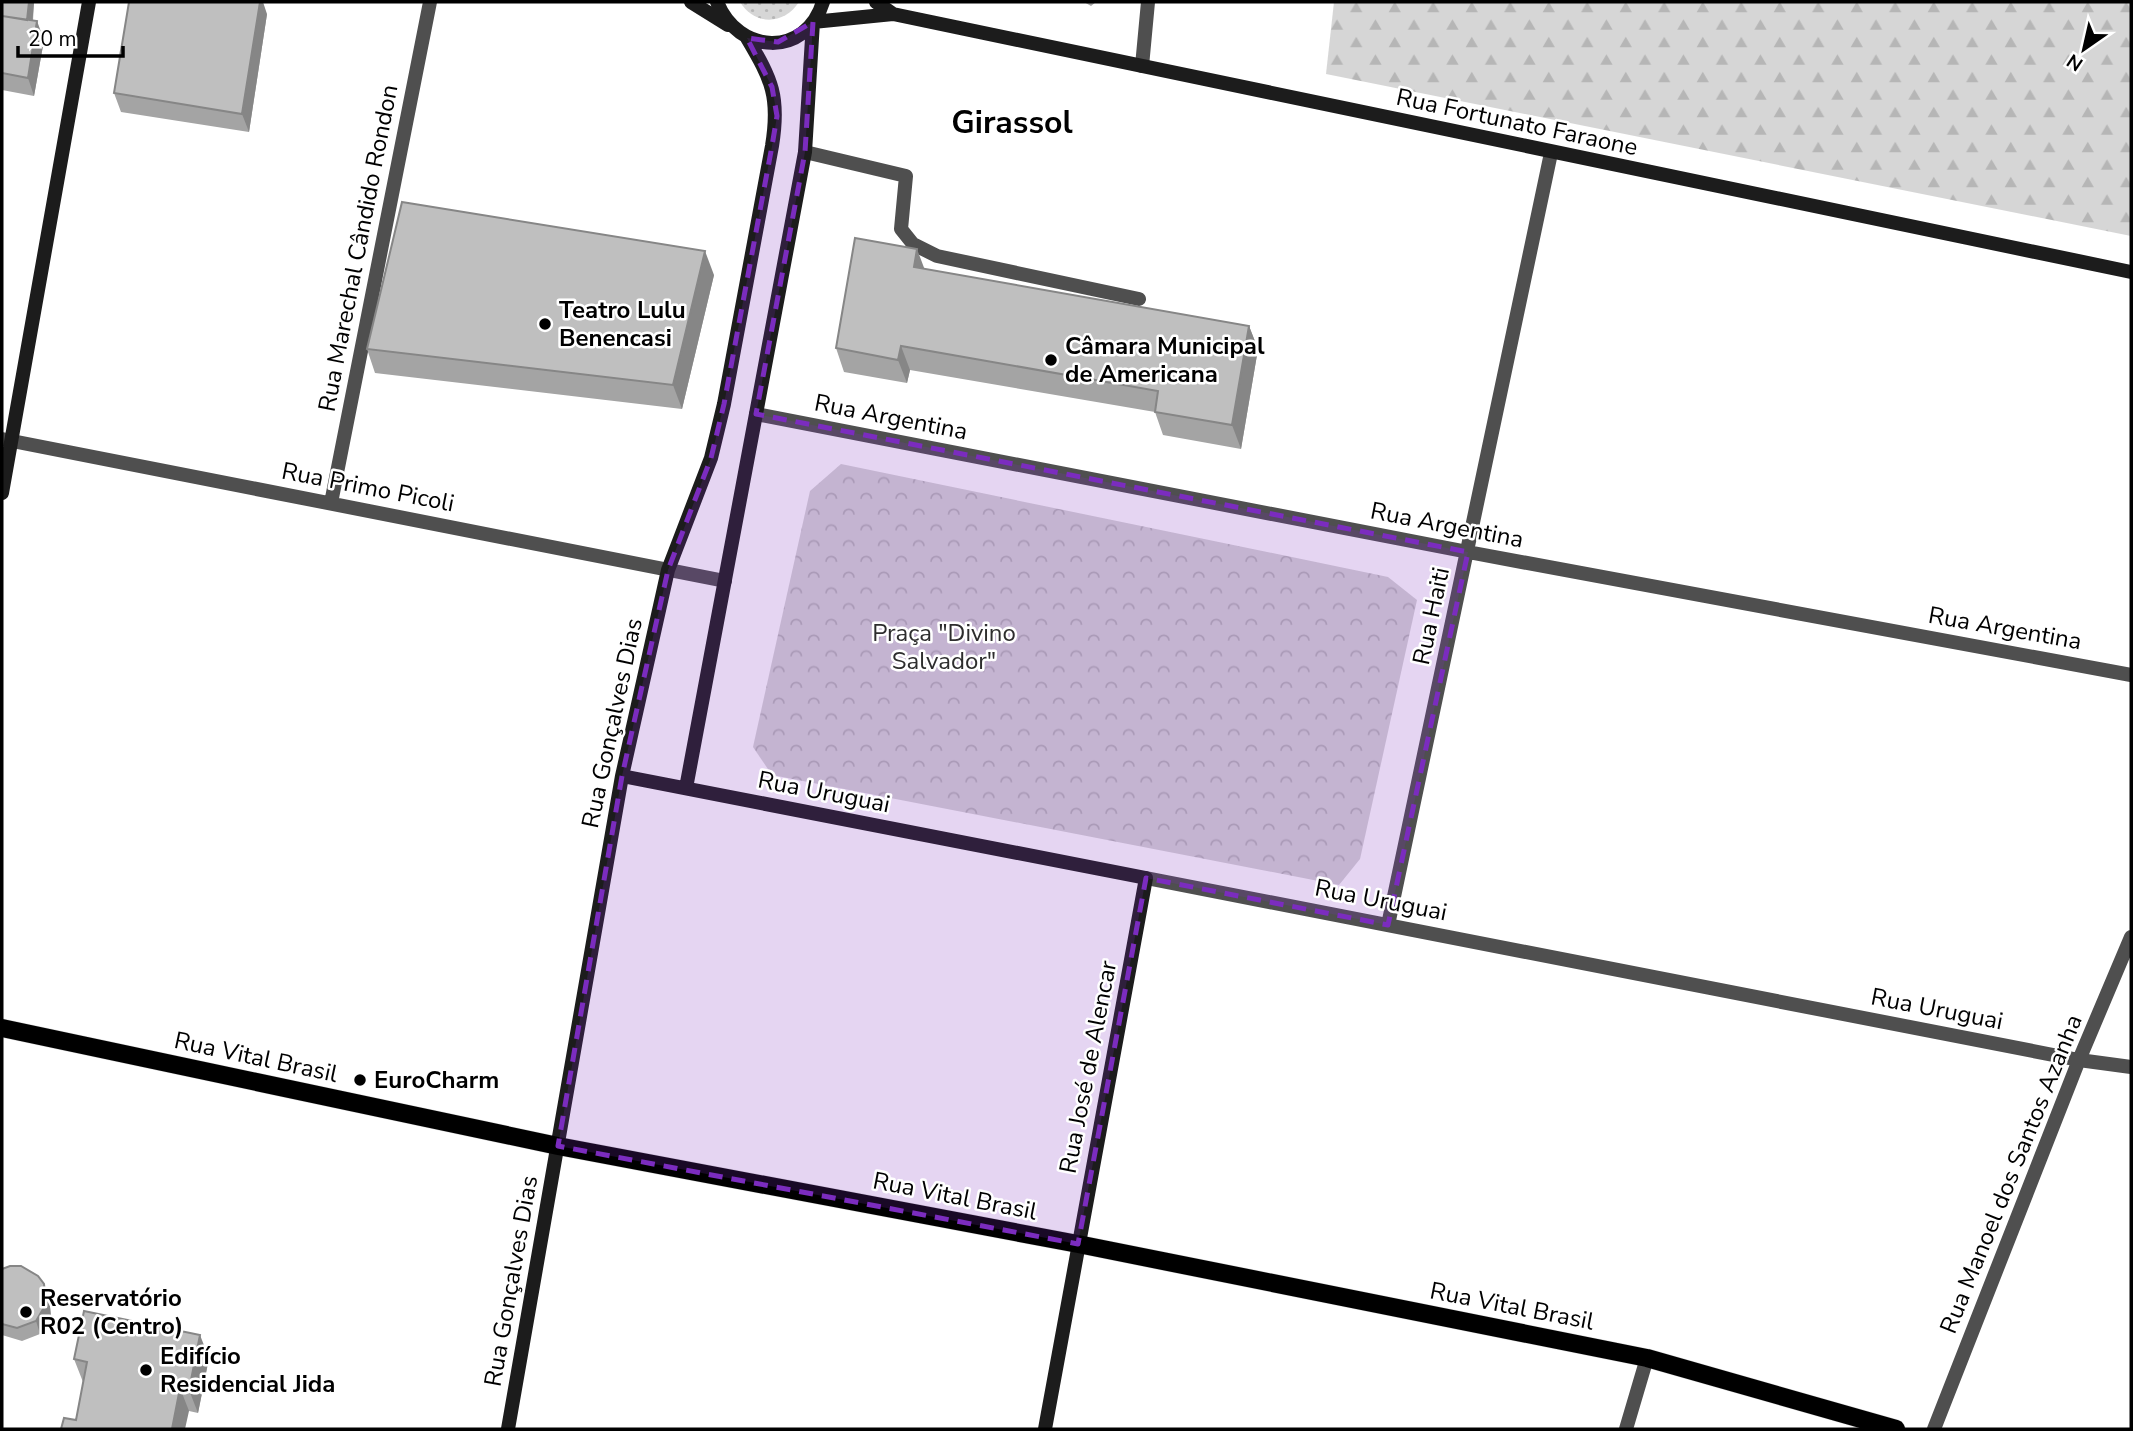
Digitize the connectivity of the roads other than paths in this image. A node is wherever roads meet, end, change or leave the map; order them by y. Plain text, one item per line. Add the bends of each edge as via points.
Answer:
1 (89, 2) edge
2 (430, 2) edge
3 (691, 2) edge
4 (718, 2) edge
5 (823, 2) edge
6 (876, 2) edge
7 (1148, 2) edge
8 (893, 14) junction
9 (813, 22) junction
10 (733, 29) junction
11 (747, 38) junction
12 (1142, 66) junction
13 (805, 152) junction
14 (1551, 153) junction
15 (2131, 272) edge
16 (1139, 299) dead end
17 (756, 414) junction
18 (6, 440) edge
19 (2, 493) edge
20 (331, 503) junction
21 (1468, 552) junction
22 (668, 570) junction
23 (726, 581) junction
24 (2131, 675) edge
25 (622, 776) junction
26 (686, 788) junction
27 (1146, 878) junction
28 (1388, 925) junction
29 (2131, 937) edge
30 (2, 1028) edge
31 (2079, 1060) junction
32 (2131, 1066) edge
33 (558, 1146) junction
34 (1078, 1244) junction
35 (1647, 1358) junction
36 (508, 1429) edge
37 (1045, 1429) edge
38 (1626, 1429) edge
39 (1896, 1429) edge
40 (1934, 1429) edge

1 - 18 main road
2 - 20 street, Rua Marechal Cândido Rondon
3 - 10 main road
4 - 10 main road
5 - 9 main road
6 - 8 main road, Rua Fortunato Faraone
7 - 12 street
8 - 9 main road, Rua Fortunato Faraone
8 - 12 main road, Rua Fortunato Faraone
9 - 11 main road via 778,43
9 - 13 main road
10 - 11 main road
11 - 22 main road, Rua Gonçalves Dias via 772,87 777,116 724,404 711,458
12 - 14 main road, Rua Fortunato Faraone
13 - 16 street via 906,176 901,229 913,244 937,256
13 - 17 main road
14 - 15 main road, Rua Fortunato Faraone
14 - 21 street, Rua Haiti
17 - 21 street, Rua Argentina
17 - 23 main road
18 - 19 main road
18 - 20 street, Rua Primo Picoli
20 - 22 street, Rua Primo Picoli
21 - 24 street, Rua Argentina
21 - 28 street, Rua Haiti
22 - 23 street, Rua Primo Picoli
22 - 25 main road, Rua Gonçalves Dias
23 - 26 main road
25 - 26 main road, Rua Uruguai
25 - 33 main road, Rua Gonçalves Dias
26 - 27 main road, Rua Uruguai
27 - 28 street, Rua Uruguai
27 - 34 main road, Rua José de Alencar
28 - 31 street, Rua Uruguai
29 - 31 street, Rua Manoel dos Santos Azanha
30 - 33 main road, Rua Vital Brasil
31 - 32 street, Rua Uruguai
31 - 40 street, Rua Manoel dos Santos Azanha
33 - 34 main road, Rua Vital Brasil
33 - 36 main road, Rua Gonçalves Dias
34 - 35 main road, Rua Vital Brasil
34 - 37 main road, Rua José de Alencar
35 - 38 street
35 - 39 main road, Rua Vital Brasil

